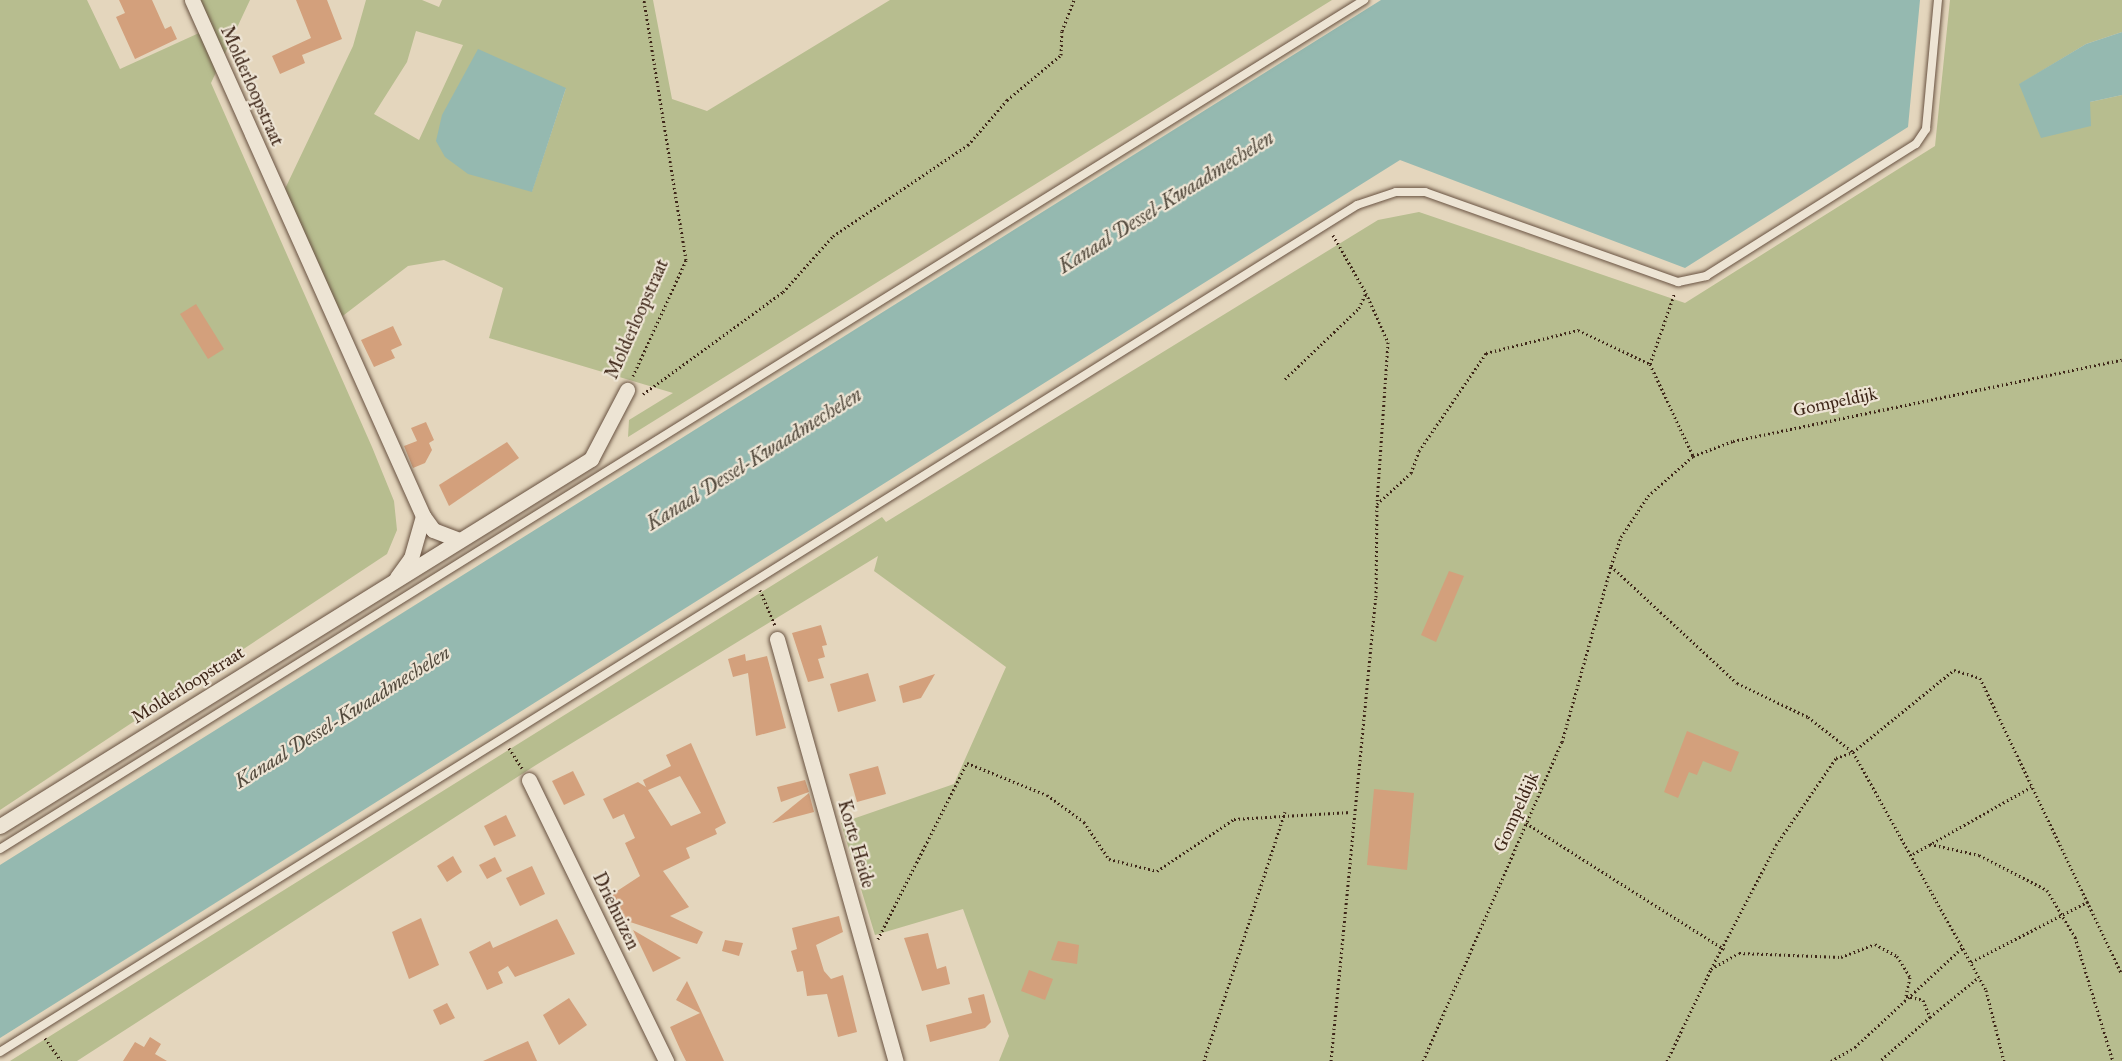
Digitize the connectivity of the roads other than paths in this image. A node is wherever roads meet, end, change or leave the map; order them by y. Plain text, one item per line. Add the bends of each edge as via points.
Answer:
1 (192, 0) edge
2 (1364, 0) edge
3 (1938, 0) edge
4 (627, 390) road end
5 (423, 516) junction
6 (459, 540) junction
7 (398, 577) junction
8 (777, 639) road end
9 (530, 780) road end
10 (0, 826) edge
11 (0, 849) edge
12 (0, 1052) edge
13 (666, 1061) edge
14 (897, 1061) edge

1 - 5 street, Molderloopstraat
2 - 11 lane
3 - 12 lane via 1926,129 1916,144 1706,276 1678,282 1425,192 1379,195 1326,222
4 - 6 street, Molderloopstraat via 591,459
5 - 6 street, Molderloopstraat via 433,530
5 - 7 street, Molderloopstraat via 411,558
6 - 7 street, Molderloopstraat
7 - 10 street, Molderloopstraat
8 - 14 street, Korte Heide
9 - 13 street, Driehuizen

